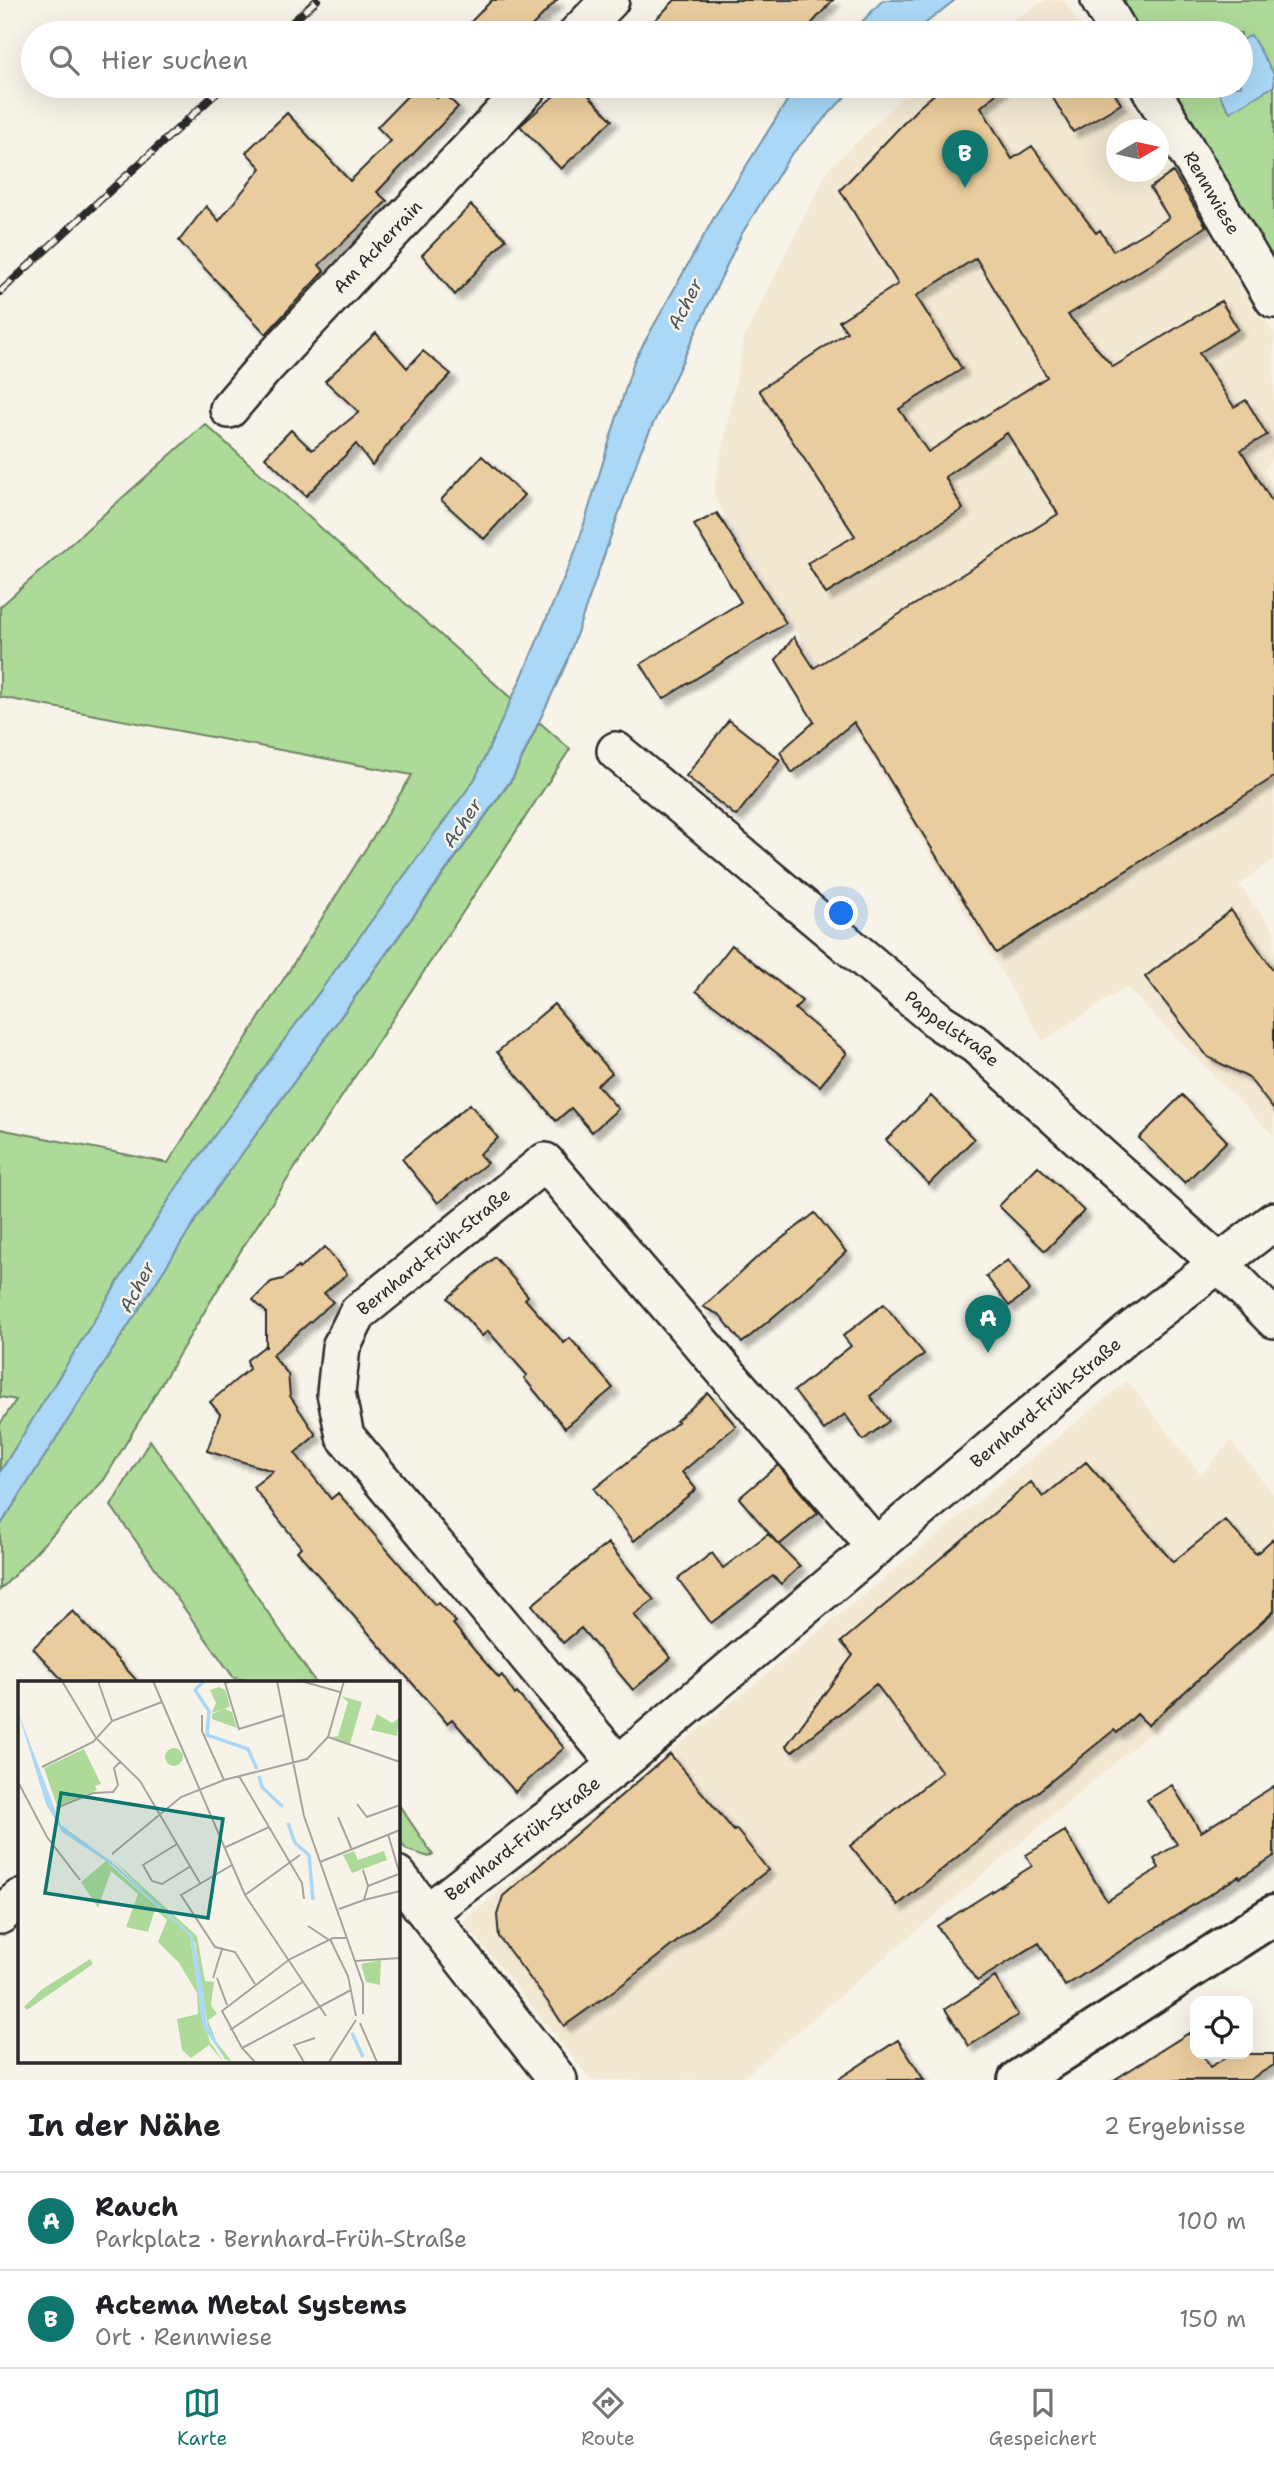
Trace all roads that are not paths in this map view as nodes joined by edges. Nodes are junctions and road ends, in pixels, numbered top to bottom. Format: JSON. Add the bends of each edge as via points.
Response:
{"nodes":[{"id":1,"x":610,"y":0,"type":"edge"},
{"id":2,"x":1100,"y":0,"type":"edge"},
{"id":3,"x":590,"y":21,"type":"edge"},
{"id":4,"x":1112,"y":21,"type":"edge"},
{"id":5,"x":518,"y":98,"type":"edge"},
{"id":6,"x":1156,"y":98,"type":"edge"},
{"id":7,"x":1274,"y":299,"type":"edge"},
{"id":8,"x":229,"y":409,"type":"dead end"},
{"id":9,"x":616,"y":751,"type":"dead end"},
{"id":10,"x":1274,"y":1221,"type":"edge"},
{"id":11,"x":1220,"y":1264,"type":"junction"},
{"id":12,"x":1274,"y":1319,"type":"edge"},
{"id":13,"x":876,"y":1547,"type":"junction"},
{"id":14,"x":618,"y":1765,"type":"junction"},
{"id":15,"x":399,"y":1878,"type":"edge"},
{"id":16,"x":18,"y":1900,"type":"edge"},
{"id":17,"x":427,"y":1913,"type":"junction"},
{"id":18,"x":1274,"y":1915,"type":"edge"},
{"id":19,"x":0,"y":1916,"type":"edge"},
{"id":20,"x":558,"y":2080,"type":"edge"},
{"id":21,"x":1018,"y":2080,"type":"edge"}],
"edges":[{"from":1,"to":3,"type":"street"},
{"from":2,"to":4,"type":"street"},
{"from":5,"to":8,"type":"street","name":"Am Acherrain"},
{"from":6,"to":7,"type":"street","name":"Rennwiese"},
{"from":9,"to":11,"type":"street","name":"Pappelstraße","via":[[940,1022],[976,1045]]},
{"from":10,"to":11,"type":"street"},
{"from":11,"to":12,"type":"street","name":"Pappelstraße"},
{"from":11,"to":13,"type":"street","name":"Bernhard-Früh-Straße","via":[[1127,1334]]},
{"from":13,"to":14,"type":"street","name":"Bernhard-Früh-Straße"},
{"from":13,"to":14,"type":"street","name":"Bernhard-Früh-Straße","via":[[545,1162],[358,1313],[341,1348],[336,1393],[345,1436]]},
{"from":14,"to":17,"type":"street","name":"Bernhard-Früh-Straße"},
{"from":15,"to":17,"type":"street"},
{"from":16,"to":19,"type":"street"},
{"from":17,"to":20,"type":"street"},
{"from":18,"to":21,"type":"street"}]}
